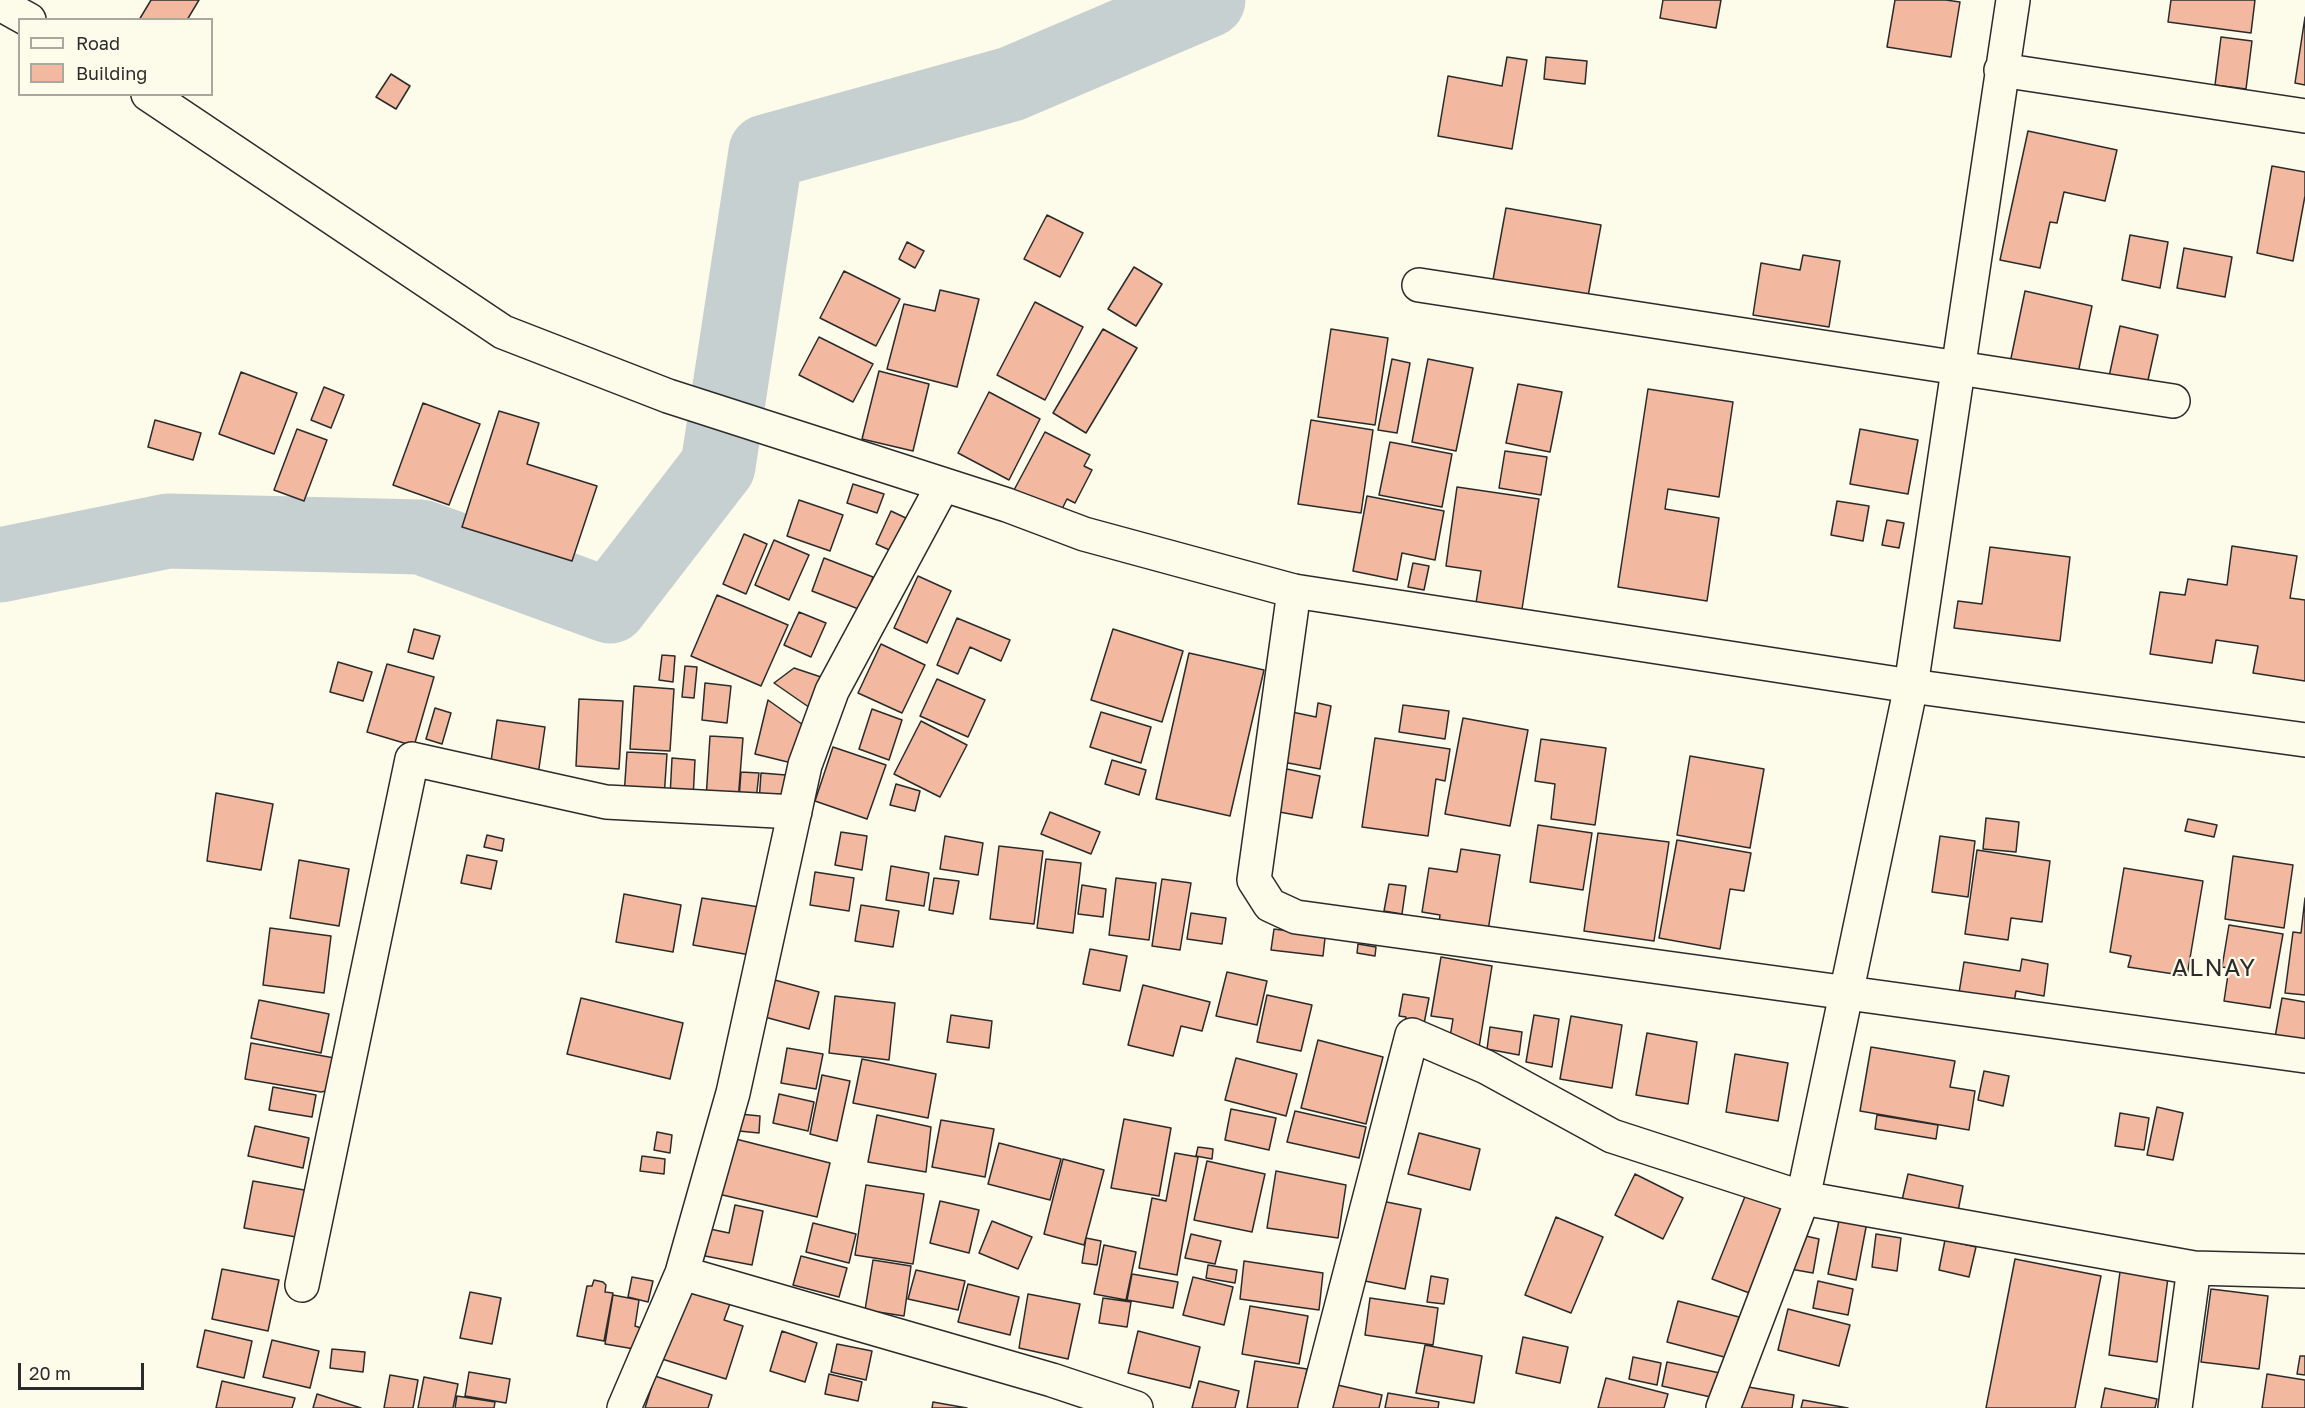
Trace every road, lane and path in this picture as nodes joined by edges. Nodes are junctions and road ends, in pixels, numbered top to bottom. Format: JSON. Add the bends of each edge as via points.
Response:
{"nodes":[{"id":1,"x":2013,"y":0,"type":"edge"},
{"id":2,"x":0,"y":4,"type":"edge"},
{"id":3,"x":25,"y":18,"type":"edge"},
{"id":4,"x":2001,"y":70,"type":"junction"},
{"id":5,"x":151,"y":96,"type":"edge"},
{"id":6,"x":2305,"y":116,"type":"edge"},
{"id":7,"x":1419,"y":285,"type":"dead end"},
{"id":8,"x":1958,"y":367,"type":"junction"},
{"id":9,"x":2174,"y":401,"type":"dead end"},
{"id":10,"x":943,"y":485,"type":"junction"},
{"id":11,"x":1294,"y":591,"type":"junction"},
{"id":12,"x":1911,"y":686,"type":"junction"},
{"id":13,"x":2305,"y":740,"type":"edge"},
{"id":14,"x":795,"y":812,"type":"junction"},
{"id":15,"x":1846,"y":994,"type":"junction"},
{"id":16,"x":2305,"y":1056,"type":"edge"},
{"id":17,"x":1803,"y":1198,"type":"junction"},
{"id":18,"x":2194,"y":1268,"type":"junction"},
{"id":19,"x":2305,"y":1271,"type":"edge"},
{"id":20,"x":682,"y":1273,"type":"junction"},
{"id":21,"x":302,"y":1285,"type":"dead end"},
{"id":22,"x":624,"y":1408,"type":"edge"},
{"id":23,"x":1136,"y":1408,"type":"edge"},
{"id":24,"x":1315,"y":1408,"type":"edge"},
{"id":25,"x":1723,"y":1408,"type":"edge"},
{"id":26,"x":2175,"y":1408,"type":"edge"}],
"edges":[{"from":1,"to":4,"type":"street"},
{"from":2,"to":3,"type":"street"},
{"from":4,"to":6,"type":"street"},
{"from":4,"to":8,"type":"street"},
{"from":5,"to":10,"type":"street","via":[[503,332],[669,396]]},
{"from":7,"to":8,"type":"street"},
{"from":8,"to":9,"type":"street"},
{"from":8,"to":12,"type":"street"},
{"from":10,"to":11,"type":"street","via":[[1084,534]]},
{"from":10,"to":14,"type":"street","via":[[832,691],[805,765]]},
{"from":11,"to":12,"type":"street"},
{"from":11,"to":15,"type":"street","via":[[1254,880],[1270,905],[1296,917]]},
{"from":12,"to":13,"type":"street"},
{"from":12,"to":15,"type":"street"},
{"from":14,"to":20,"type":"street","via":[[733,1093]]},
{"from":14,"to":21,"type":"street","via":[[606,802],[412,759]]},
{"from":15,"to":16,"type":"street"},
{"from":15,"to":17,"type":"street"},
{"from":17,"to":18,"type":"street"},
{"from":17,"to":24,"type":"street","via":[[1612,1137],[1486,1067],[1412,1035]]},
{"from":17,"to":25,"type":"street"},
{"from":18,"to":19,"type":"street"},
{"from":18,"to":26,"type":"street"},
{"from":20,"to":22,"type":"street"},
{"from":20,"to":23,"type":"street"}]}
